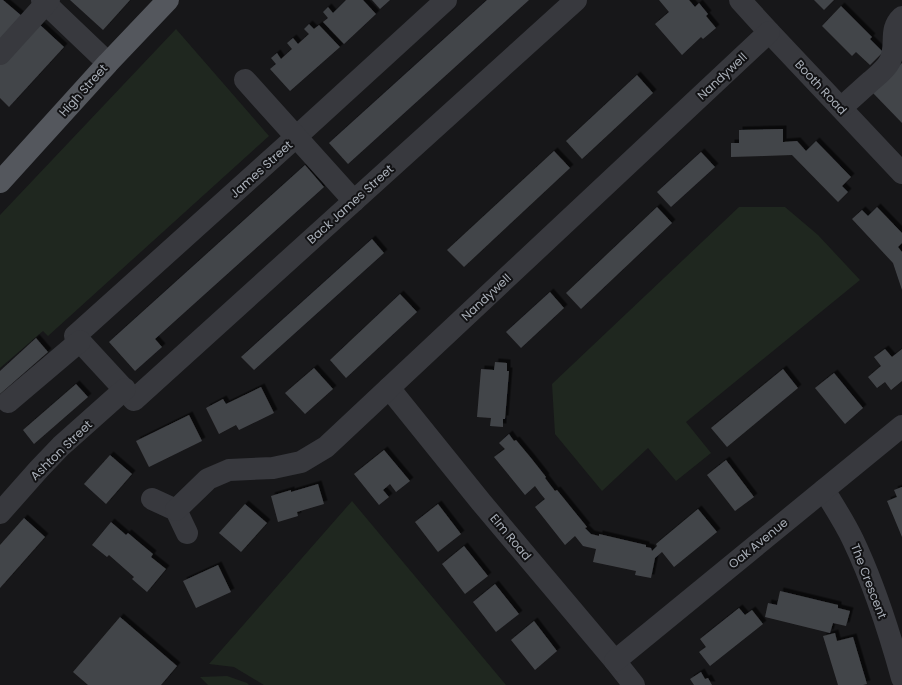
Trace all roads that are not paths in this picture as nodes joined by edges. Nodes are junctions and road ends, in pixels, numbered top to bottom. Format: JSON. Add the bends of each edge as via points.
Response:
{"nodes":[{"id":1,"x":168,"y":0,"type":"edge"},
{"id":2,"x":446,"y":0,"type":"edge"},
{"id":3,"x":576,"y":0,"type":"edge"},
{"id":4,"x":740,"y":0,"type":"edge"},
{"id":5,"x":45,"y":1,"type":"edge"},
{"id":6,"x":902,"y":17,"type":"edge"},
{"id":7,"x":769,"y":32,"type":"junction"},
{"id":8,"x":0,"y":54,"type":"edge"},
{"id":9,"x":108,"y":63,"type":"junction"},
{"id":10,"x":245,"y":80,"type":"dead end"},
{"id":11,"x":841,"y":108,"type":"junction"},
{"id":12,"x":296,"y":137,"type":"junction"},
{"id":13,"x":902,"y":173,"type":"edge"},
{"id":14,"x":0,"y":182,"type":"edge"},
{"id":15,"x":354,"y":201,"type":"junction"},
{"id":16,"x":78,"y":338,"type":"junction"},
{"id":17,"x":389,"y":388,"type":"junction"},
{"id":18,"x":125,"y":390,"type":"junction"},
{"id":19,"x":8,"y":402,"type":"dead end"},
{"id":20,"x":902,"y":426,"type":"edge"},
{"id":21,"x":824,"y":490,"type":"junction"},
{"id":22,"x":152,"y":499,"type":"dead end"},
{"id":23,"x":176,"y":510,"type":"junction"},
{"id":24,"x":0,"y":513,"type":"edge"},
{"id":25,"x":187,"y":533,"type":"dead end"},
{"id":26,"x":615,"y":661,"type":"junction"},
{"id":27,"x":902,"y":678,"type":"edge"},
{"id":28,"x":634,"y":685,"type":"edge"}],
"edges":[{"from":1,"to":9,"type":"main road","name":"High Street"},
{"from":2,"to":12,"type":"street","name":"James Street"},
{"from":3,"to":15,"type":"street","name":"Back James Street"},
{"from":4,"to":7,"type":"street","name":"Booth Road"},
{"from":5,"to":8,"type":"street"},
{"from":5,"to":9,"type":"street"},
{"from":6,"to":11,"type":"street","via":[[894,28],[894,51],[890,62]]},
{"from":7,"to":11,"type":"street","name":"Booth Road"},
{"from":7,"to":17,"type":"street","name":"Nandywell"},
{"from":9,"to":14,"type":"main road","name":"High Street"},
{"from":10,"to":12,"type":"street"},
{"from":11,"to":13,"type":"street","name":"Booth Road"},
{"from":12,"to":15,"type":"street"},
{"from":12,"to":16,"type":"street","name":"James Street"},
{"from":15,"to":18,"type":"street","name":"Back James Street","via":[[134,400]]},
{"from":16,"to":18,"type":"street"},
{"from":16,"to":19,"type":"street","name":"James Street"},
{"from":17,"to":23,"type":"street","name":"Nandywell","via":[[326,447],[301,462],[273,468],[229,470],[208,479]]},
{"from":17,"to":26,"type":"street","name":"Elm Road"},
{"from":18,"to":24,"type":"street","name":"Ashton Street","via":[[62,446]]},
{"from":20,"to":21,"type":"street","name":"Oak Avenue"},
{"from":21,"to":26,"type":"street","name":"Oak Avenue"},
{"from":21,"to":27,"type":"street","name":"The Crescent","via":[[853,540],[874,591]]},
{"from":22,"to":23,"type":"street"},
{"from":23,"to":25,"type":"street"},
{"from":26,"to":28,"type":"street","name":"Elm Road"}]}
